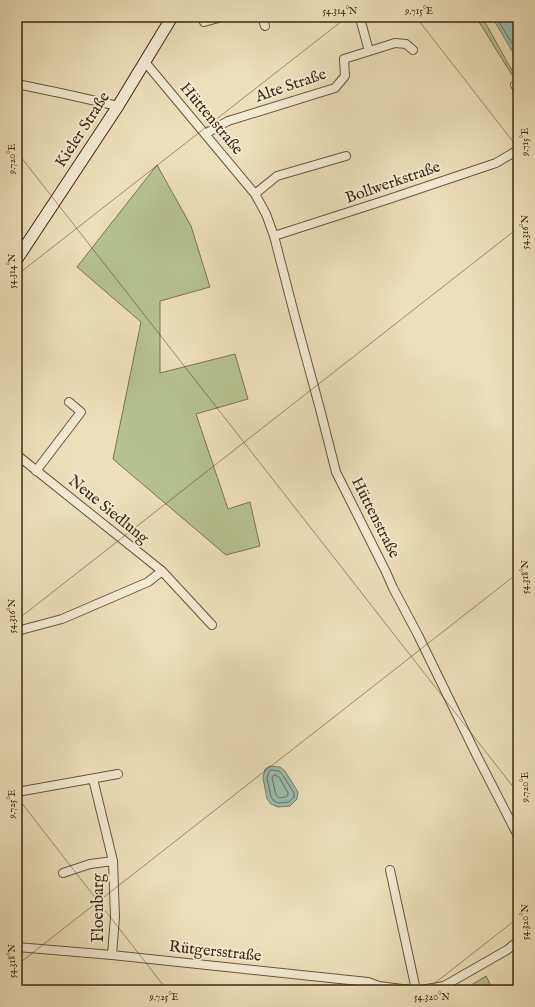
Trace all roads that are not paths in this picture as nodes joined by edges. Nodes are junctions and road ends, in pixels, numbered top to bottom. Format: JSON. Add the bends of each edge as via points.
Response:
{"nodes":[{"id":1,"x":172,"y":17,"type":"edge"},
{"id":2,"x":202,"y":17,"type":"edge"},
{"id":3,"x":222,"y":17,"type":"edge"},
{"id":4,"x":262,"y":17,"type":"edge"},
{"id":5,"x":361,"y":22,"type":"dead end"},
{"id":6,"x":265,"y":26,"type":"dead end"},
{"id":7,"x":413,"y":50,"type":"dead end"},
{"id":8,"x":369,"y":51,"type":"junction"},
{"id":9,"x":145,"y":62,"type":"junction"},
{"id":10,"x":17,"y":84,"type":"edge"},
{"id":11,"x":118,"y":106,"type":"junction"},
{"id":12,"x":205,"y":134,"type":"junction"},
{"id":13,"x":518,"y":150,"type":"edge"},
{"id":14,"x":346,"y":156,"type":"dead end"},
{"id":15,"x":255,"y":194,"type":"junction"},
{"id":16,"x":274,"y":236,"type":"junction"},
{"id":17,"x":17,"y":259,"type":"edge"},
{"id":18,"x":69,"y":402,"type":"dead end"},
{"id":19,"x":17,"y":455,"type":"edge"},
{"id":20,"x":36,"y":471,"type":"junction"},
{"id":21,"x":162,"y":571,"type":"junction"},
{"id":22,"x":212,"y":625,"type":"dead end"},
{"id":23,"x":17,"y":631,"type":"edge"},
{"id":24,"x":118,"y":774,"type":"dead end"},
{"id":25,"x":93,"y":779,"type":"junction"},
{"id":26,"x":17,"y":792,"type":"edge"},
{"id":27,"x":518,"y":836,"type":"edge"},
{"id":28,"x":113,"y":861,"type":"junction"},
{"id":29,"x":390,"y":870,"type":"dead end"},
{"id":30,"x":63,"y":872,"type":"dead end"},
{"id":31,"x":518,"y":941,"type":"edge"},
{"id":32,"x":17,"y":947,"type":"edge"},
{"id":33,"x":112,"y":955,"type":"junction"},
{"id":34,"x":410,"y":990,"type":"edge"},
{"id":35,"x":416,"y":990,"type":"edge"},
{"id":36,"x":421,"y":990,"type":"edge"}],
"edges":[{"from":1,"to":9,"type":"main road","name":"Kieler Straße"},
{"from":2,"to":3,"type":"street","via":[[204,22]]},
{"from":4,"to":6,"type":"street"},
{"from":5,"to":8,"type":"street"},
{"from":7,"to":8,"type":"street","name":"Alte Straße","via":[[406,44],[395,43]]},
{"from":8,"to":12,"type":"street","name":"Alte Straße","via":[[344,59],[344,76],[335,88],[228,121]]},
{"from":9,"to":11,"type":"main road","name":"Kieler Straße"},
{"from":9,"to":12,"type":"street","name":"Hüttenstraße"},
{"from":10,"to":11,"type":"street"},
{"from":11,"to":17,"type":"main road","name":"Kieler Straße"},
{"from":12,"to":15,"type":"street","name":"Hüttenstraße"},
{"from":13,"to":16,"type":"street","name":"Bollwerkstraße","via":[[496,163]]},
{"from":14,"to":15,"type":"street","via":[[277,176]]},
{"from":15,"to":16,"type":"street","name":"Hüttenstraße"},
{"from":16,"to":27,"type":"street","name":"Hüttenstraße","via":[[336,472]]},
{"from":18,"to":20,"type":"street","via":[[81,412]]},
{"from":19,"to":20,"type":"street","name":"Neue Siedlung"},
{"from":20,"to":21,"type":"street","name":"Neue Siedlung"},
{"from":21,"to":22,"type":"street","name":"Neue Siedlung"},
{"from":21,"to":23,"type":"street","via":[[148,582],[62,619]]},
{"from":24,"to":25,"type":"street"},
{"from":25,"to":26,"type":"street"},
{"from":25,"to":28,"type":"street","name":"Floenbarg"},
{"from":28,"to":30,"type":"street","name":"Floenbarg","via":[[90,864]]},
{"from":28,"to":33,"type":"street","name":"Floenbarg","via":[[115,918]]},
{"from":29,"to":35,"type":"street"},
{"from":31,"to":36,"type":"street","via":[[508,950],[444,986]]},
{"from":32,"to":33,"type":"street","name":"Rütgersstraße"},
{"from":33,"to":34,"type":"street","name":"Rütgersstraße","via":[[368,982]]}]}
